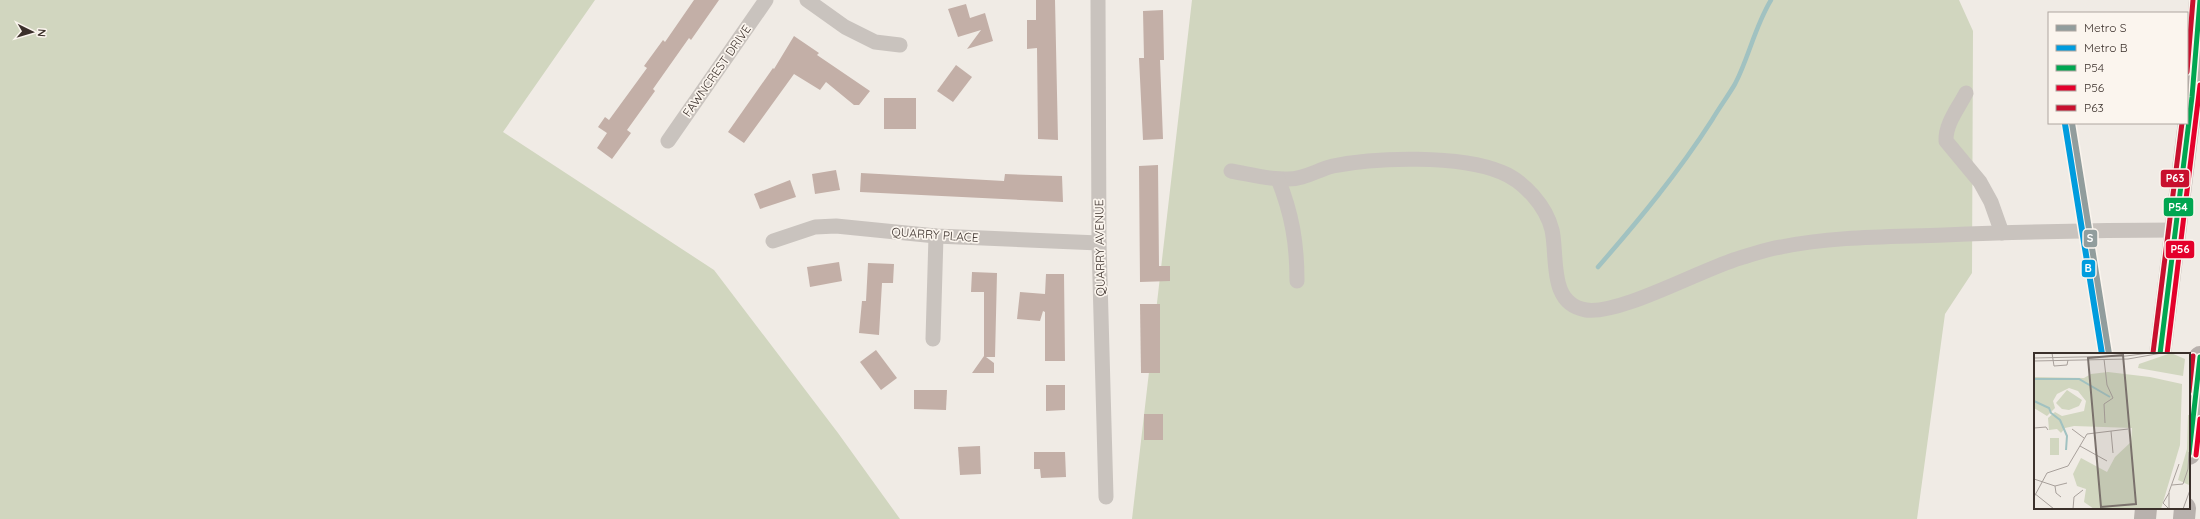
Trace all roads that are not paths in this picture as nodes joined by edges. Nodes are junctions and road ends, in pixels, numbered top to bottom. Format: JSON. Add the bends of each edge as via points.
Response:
{"nodes":[{"id":1,"x":766,"y":0,"type":"edge"},
{"id":2,"x":806,"y":0,"type":"edge"},
{"id":3,"x":1098,"y":0,"type":"edge"},
{"id":4,"x":2200,"y":0,"type":"edge"},
{"id":5,"x":900,"y":45,"type":"dead end"},
{"id":6,"x":1966,"y":93,"type":"dead end"},
{"id":7,"x":2188,"y":120,"type":"edge"},
{"id":8,"x":2188,"y":124,"type":"edge"},
{"id":9,"x":668,"y":141,"type":"dead end"},
{"id":10,"x":1230,"y":171,"type":"dead end"},
{"id":11,"x":1278,"y":179,"type":"junction"},
{"id":12,"x":2177,"y":230,"type":"junction"},
{"id":13,"x":2002,"y":233,"type":"junction"},
{"id":14,"x":936,"y":236,"type":"junction"},
{"id":15,"x":773,"y":241,"type":"dead end"},
{"id":16,"x":1099,"y":243,"type":"junction"},
{"id":17,"x":1297,"y":281,"type":"dead end"},
{"id":18,"x":933,"y":339,"type":"dead end"},
{"id":19,"x":2160,"y":353,"type":"edge"},
{"id":20,"x":2200,"y":357,"type":"edge"},
{"id":21,"x":2190,"y":445,"type":"edge"},
{"id":22,"x":1106,"y":497,"type":"dead end"},
{"id":23,"x":2146,"y":509,"type":"edge"},
{"id":24,"x":2185,"y":509,"type":"edge"},
{"id":25,"x":2145,"y":519,"type":"edge"},
{"id":26,"x":2184,"y":519,"type":"edge"}],
"edges":[{"from":1,"to":9,"type":"street","name":"FAWNCREST DRIVE"},
{"from":2,"to":5,"type":"street","via":[[844,27],[874,42]]},
{"from":3,"to":16,"type":"street","name":"QUARRY AVENUE"},
{"from":4,"to":7,"type":"main road"},
{"from":6,"to":13,"type":"street","via":[[1951,120],[1946,141],[1980,182],[1991,202]]},
{"from":8,"to":12,"type":"main road"},
{"from":10,"to":11,"type":"street"},
{"from":11,"to":13,"type":"street","via":[[1304,178],[1331,167],[1363,162],[1412,159],[1478,165],[1502,172],[1537,200],[1545,213],[1551,227],[1557,280],[1561,293],[1568,302],[1582,309],[1592,310],[1606,309],[1628,302],[1721,264],[1781,247],[1845,239]]},
{"from":11,"to":17,"type":"street","via":[[1293,220]]},
{"from":12,"to":13,"type":"street"},
{"from":12,"to":19,"type":"main road"},
{"from":14,"to":15,"type":"street","name":"QUARRY PLACE","via":[[823,226]]},
{"from":14,"to":16,"type":"street","name":"QUARRY PLACE"},
{"from":14,"to":18,"type":"street"},
{"from":16,"to":22,"type":"street","name":"QUARRY AVENUE"},
{"from":20,"to":21,"type":"main road"},
{"from":23,"to":25,"type":"main road"},
{"from":24,"to":26,"type":"main road"}]}
